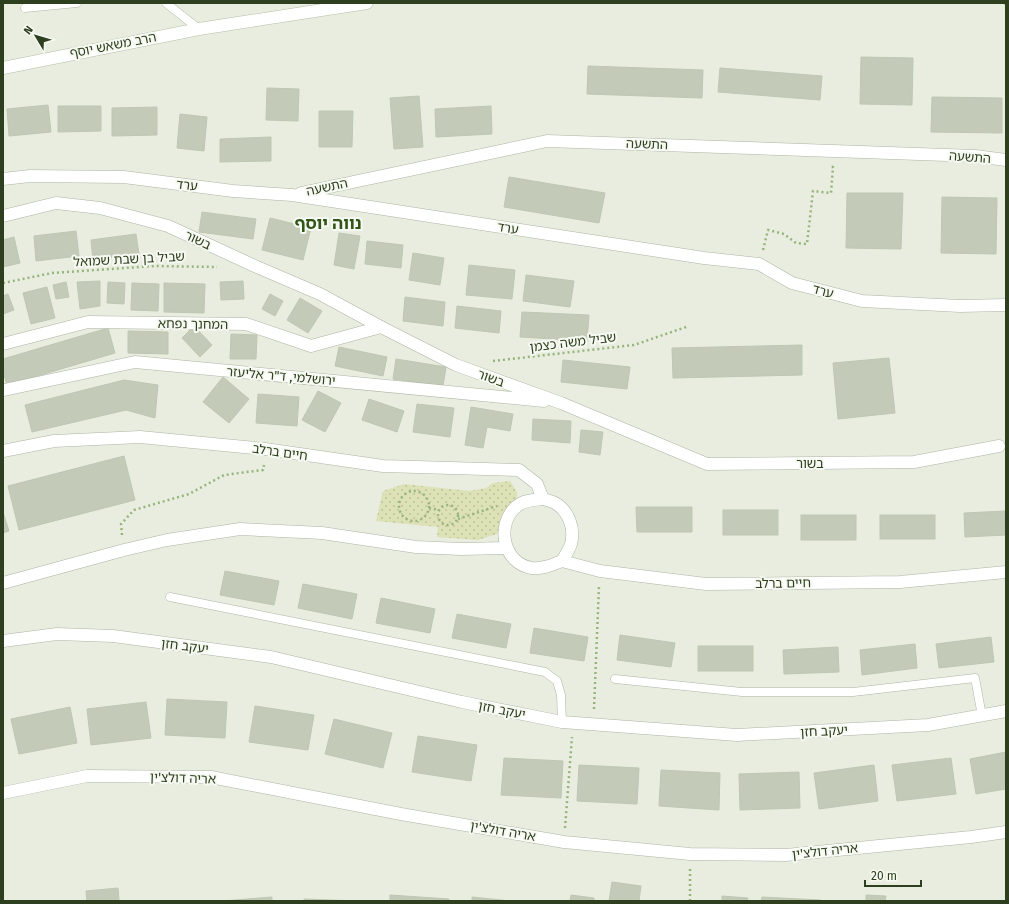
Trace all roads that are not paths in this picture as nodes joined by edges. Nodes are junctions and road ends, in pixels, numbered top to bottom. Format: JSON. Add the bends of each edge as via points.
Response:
{"nodes":[{"id":1,"x":77,"y":3,"type":"edge"},
{"id":2,"x":166,"y":3,"type":"edge"},
{"id":3,"x":367,"y":3,"type":"edge"},
{"id":4,"x":25,"y":8,"type":"dead end"},
{"id":5,"x":199,"y":29,"type":"junction"},
{"id":6,"x":3,"y":68,"type":"edge"},
{"id":7,"x":1006,"y":160,"type":"edge"},
{"id":8,"x":3,"y":179,"type":"edge"},
{"id":9,"x":292,"y":195,"type":"junction"},
{"id":10,"x":3,"y":216,"type":"edge"},
{"id":11,"x":1006,"y":305,"type":"edge"},
{"id":12,"x":381,"y":327,"type":"junction"},
{"id":13,"x":3,"y":344,"type":"edge"},
{"id":14,"x":4,"y":390,"type":"edge"},
{"id":15,"x":561,"y":402,"type":"junction"},
{"id":16,"x":999,"y":446,"type":"dead end"},
{"id":17,"x":3,"y":451,"type":"edge"},
{"id":18,"x":543,"y":499,"type":"junction"},
{"id":19,"x":506,"y":548,"type":"junction"},
{"id":20,"x":562,"y":561,"type":"junction"},
{"id":21,"x":1006,"y":572,"type":"edge"},
{"id":22,"x":3,"y":583,"type":"edge"},
{"id":23,"x":170,"y":597,"type":"dead end"},
{"id":24,"x":3,"y":641,"type":"edge"},
{"id":25,"x":615,"y":679,"type":"dead end"},
{"id":26,"x":1006,"y":711,"type":"edge"},
{"id":27,"x":982,"y":716,"type":"junction"},
{"id":28,"x":568,"y":722,"type":"junction"},
{"id":29,"x":3,"y":793,"type":"edge"},
{"id":30,"x":1006,"y":832,"type":"edge"}],
"edges":[{"from":1,"to":4,"type":"lane"},
{"from":2,"to":5,"type":"lane"},
{"from":3,"to":5,"type":"street","name":"הרב משאש יוסף"},
{"from":5,"to":6,"type":"street","name":"הרב משאש יוסף"},
{"from":7,"to":9,"type":"street","name":"התשעה","via":[[975,156],[547,141]]},
{"from":8,"to":9,"type":"street","name":"ערד","via":[[30,176],[124,177],[234,191]]},
{"from":9,"to":11,"type":"street","name":"ערד","via":[[704,258],[759,264],[792,283],[862,301],[960,306]]},
{"from":10,"to":12,"type":"street","name":"בשור","via":[[56,203],[100,208],[168,226],[320,294]]},
{"from":12,"to":13,"type":"street","name":"המחנך נפחא","via":[[311,346],[246,324],[88,322]]},
{"from":12,"to":15,"type":"street","name":"בשור","via":[[456,365]]},
{"from":14,"to":15,"type":"street","name":"ירושלמי, ד\"ר אליעזר","via":[[135,362]]},
{"from":15,"to":16,"type":"street","name":"בשור","via":[[707,464],[914,462]]},
{"from":17,"to":18,"type":"street","name":"חיים ברלב","via":[[54,441],[140,437],[265,449],[383,466],[519,470],[537,484]]},
{"from":18,"to":19,"type":"street","via":[[528,500],[517,505],[506,520],[503,532]]},
{"from":18,"to":20,"type":"street","via":[[554,502],[565,511],[571,522],[571,545]]},
{"from":19,"to":20,"type":"street","via":[[513,558],[532,568],[544,568]]},
{"from":19,"to":22,"type":"street","via":[[416,547],[322,533],[240,529],[131,548]]},
{"from":20,"to":21,"type":"street","name":"חיים ברלב","via":[[600,571],[706,584],[900,582]]},
{"from":23,"to":28,"type":"lane","via":[[545,672],[557,681]]},
{"from":24,"to":28,"type":"street","name":"יעקב חזן","via":[[57,634],[113,636],[264,656],[455,700]]},
{"from":25,"to":27,"type":"lane","via":[[742,692],[853,692],[975,678]]},
{"from":26,"to":27,"type":"street","name":"יעקב חזן"},
{"from":27,"to":28,"type":"street","name":"יעקב חזן","via":[[928,725],[737,735]]},
{"from":29,"to":30,"type":"street","name":"אריה דולצ'ין","via":[[87,776],[211,777],[564,842],[690,854],[786,855]]}]}
